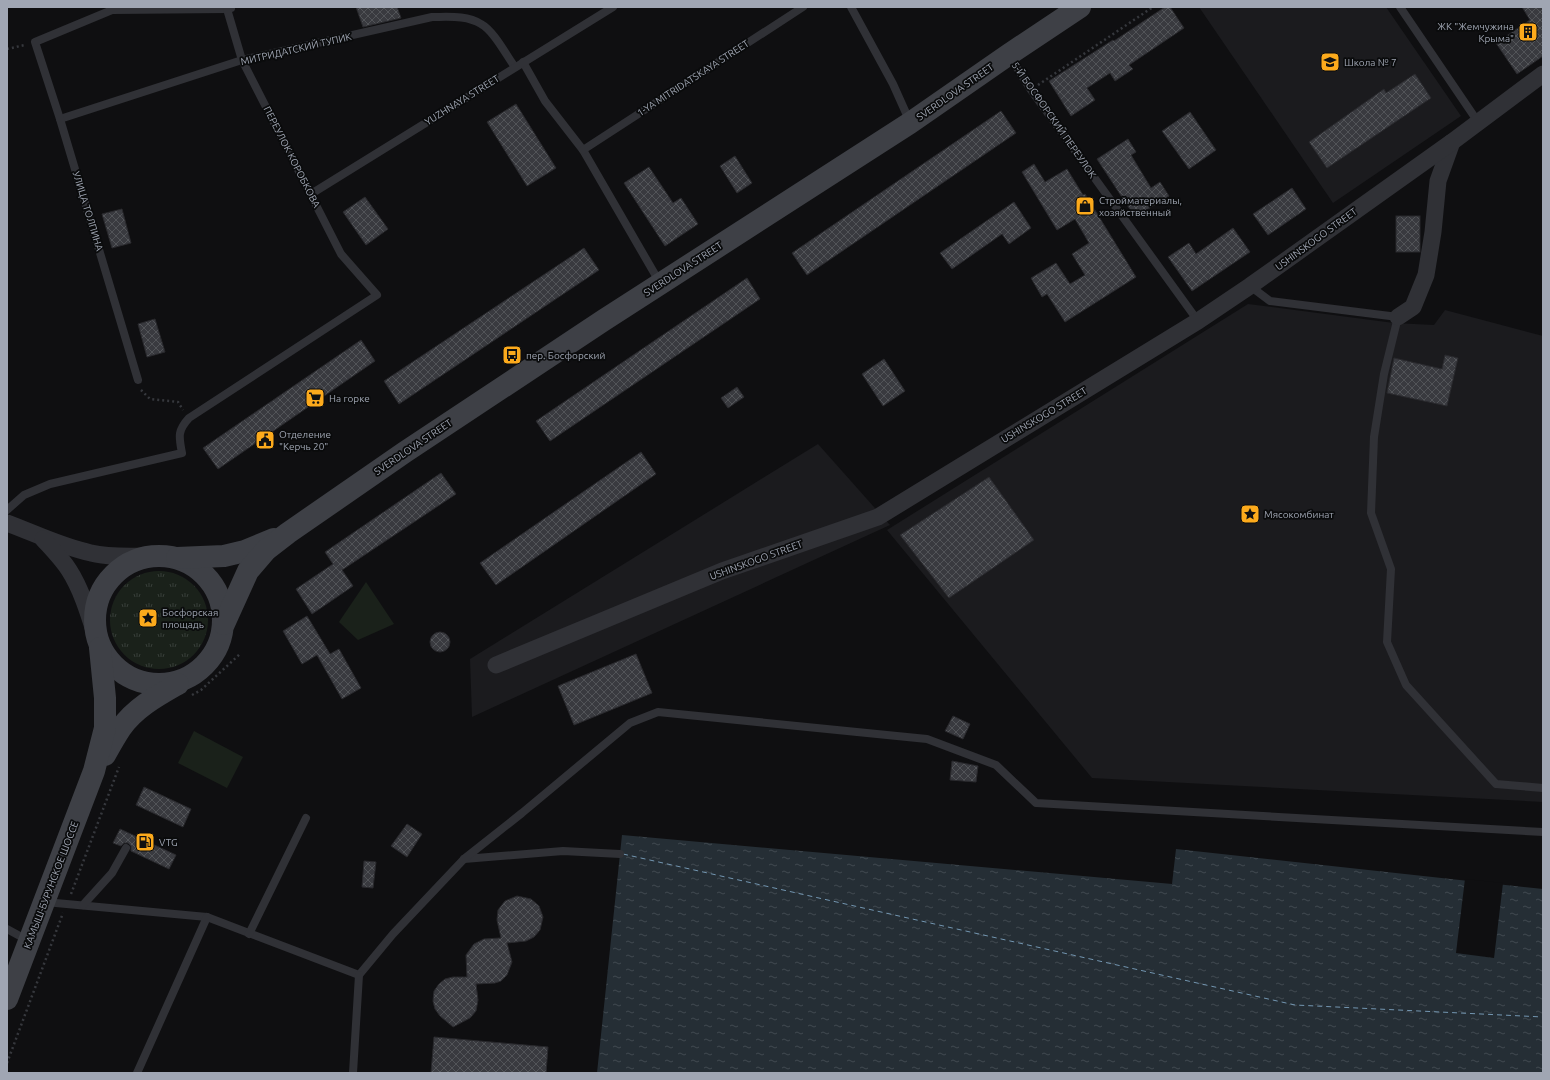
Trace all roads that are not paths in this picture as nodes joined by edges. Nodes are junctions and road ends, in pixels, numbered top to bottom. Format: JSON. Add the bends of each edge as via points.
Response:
{"nodes":[{"id":1,"x":613,"y":7,"type":"edge"},
{"id":2,"x":803,"y":7,"type":"edge"},
{"id":3,"x":851,"y":7,"type":"edge"},
{"id":4,"x":1080,"y":7,"type":"edge"},
{"id":5,"x":1400,"y":7,"type":"edge"},
{"id":6,"x":230,"y":8,"type":"edge"},
{"id":7,"x":1008,"y":55,"type":"junction"},
{"id":8,"x":242,"y":60,"type":"junction"},
{"id":9,"x":523,"y":62,"type":"junction"},
{"id":10,"x":515,"y":67,"type":"junction"},
{"id":11,"x":1543,"y":74,"type":"edge"},
{"id":12,"x":60,"y":119,"type":"junction"},
{"id":13,"x":1478,"y":122,"type":"junction"},
{"id":14,"x":910,"y":123,"type":"junction"},
{"id":15,"x":1452,"y":142,"type":"junction"},
{"id":16,"x":583,"y":150,"type":"junction"},
{"id":17,"x":311,"y":194,"type":"junction"},
{"id":18,"x":660,"y":283,"type":"junction"},
{"id":19,"x":1250,"y":286,"type":"junction"},
{"id":20,"x":1398,"y":317,"type":"junction"},
{"id":21,"x":1198,"y":321,"type":"junction"},
{"id":22,"x":138,"y":380,"type":"road end"},
{"id":23,"x":7,"y":510,"type":"edge"},
{"id":24,"x":7,"y":523,"type":"edge"},
{"id":25,"x":288,"y":533,"type":"junction"},
{"id":26,"x":38,"y":535,"type":"junction"},
{"id":27,"x":155,"y":556,"type":"junction"},
{"id":28,"x":177,"y":558,"type":"junction"},
{"id":29,"x":224,"y":624,"type":"junction"},
{"id":30,"x":99,"y":644,"type":"junction"},
{"id":31,"x":496,"y":666,"type":"dead end"},
{"id":32,"x":187,"y":678,"type":"junction"},
{"id":33,"x":94,"y":771,"type":"junction"},
{"id":34,"x":1543,"y":788,"type":"edge"},
{"id":35,"x":306,"y":818,"type":"dead end"},
{"id":36,"x":1543,"y":832,"type":"edge"},
{"id":37,"x":126,"y":848,"type":"dead end"},
{"id":38,"x":620,"y":854,"type":"dead end"},
{"id":39,"x":464,"y":858,"type":"junction"},
{"id":40,"x":44,"y":902,"type":"junction"},
{"id":41,"x":83,"y":905,"type":"junction"},
{"id":42,"x":207,"y":917,"type":"junction"},
{"id":43,"x":7,"y":929,"type":"edge"},
{"id":44,"x":250,"y":934,"type":"junction"},
{"id":45,"x":29,"y":941,"type":"junction"},
{"id":46,"x":359,"y":976,"type":"junction"},
{"id":47,"x":7,"y":999,"type":"edge"},
{"id":48,"x":137,"y":1073,"type":"edge"},
{"id":49,"x":353,"y":1073,"type":"edge"}],
"edges":[{"from":1,"to":9,"type":"lane","name":"YUZHNAYA STREET"},
{"from":2,"to":16,"type":"lane","name":"1-YA MITRIDATSKAYA STREET"},
{"from":3,"to":14,"type":"lane","via":[[893,84]]},
{"from":4,"to":7,"type":"main road","name":"SVERDLOVA STREET"},
{"from":5,"to":13,"type":"lane"},
{"from":6,"to":8,"type":"lane","name":"ПЕРЕУЛОК КОРОБКОВА"},
{"from":6,"to":12,"type":"lane","name":"УЛИЦА ТОЛПИНА","via":[[112,10],[36,42]]},
{"from":7,"to":14,"type":"main road","name":"SVERDLOVA STREET"},
{"from":7,"to":21,"type":"lane","name":"5-Й БОСФОРСКИЙ ПЕРЕУЛОК"},
{"from":8,"to":10,"type":"lane","name":"МИТРИДАТСКИЙ ТУПИК","via":[[432,17],[457,17],[480,23]]},
{"from":8,"to":12,"type":"lane","name":"МИТРИДАТСКИЙ ТУПИК"},
{"from":8,"to":17,"type":"lane","name":"ПЕРЕУЛОК КОРОБКОВА"},
{"from":9,"to":10,"type":"lane","name":"YUZHNAYA STREET"},
{"from":9,"to":16,"type":"lane","via":[[545,101]]},
{"from":10,"to":17,"type":"lane","name":"YUZHNAYA STREET"},
{"from":11,"to":13,"type":"street","name":"USHINSKOGO STREET"},
{"from":12,"to":22,"type":"lane","name":"УЛИЦА ТОЛПИНА"},
{"from":13,"to":15,"type":"street","name":"USHINSKOGO STREET"},
{"from":14,"to":18,"type":"main road","name":"SVERDLOVA STREET"},
{"from":15,"to":19,"type":"street","name":"USHINSKOGO STREET"},
{"from":15,"to":20,"type":"street","via":[[1438,181],[1426,275],[1413,307]]},
{"from":16,"to":18,"type":"lane"},
{"from":17,"to":23,"type":"lane","name":"ПЕРЕУЛОК КОРОБКОВА","via":[[341,254],[377,296],[189,418],[180,427],[182,453],[50,484],[24,495]]},
{"from":18,"to":25,"type":"main road","name":"SVERDLOVA STREET"},
{"from":19,"to":20,"type":"lane","via":[[1270,301]]},
{"from":19,"to":21,"type":"street","name":"USHINSKOGO STREET"},
{"from":20,"to":34,"type":"lane","via":[[1384,374],[1374,445],[1371,513],[1391,569],[1387,642],[1406,685],[1496,784]]},
{"from":21,"to":31,"type":"street","name":"USHINSKOGO STREET","via":[[878,517],[722,571]]},
{"from":24,"to":26,"type":"street"},
{"from":25,"to":28,"type":"main road","via":[[245,551],[224,556]]},
{"from":25,"to":29,"type":"main road","via":[[266,550],[248,571]]},
{"from":26,"to":27,"type":"street","via":[[92,554]]},
{"from":26,"to":30,"type":"street","via":[[55,551],[70,571]]},
{"from":27,"to":28,"type":"main road"},
{"from":27,"to":30,"type":"main road","via":[[135,560],[117,571],[104,587],[96,606],[95,622]]},
{"from":28,"to":29,"type":"main road","via":[[196,567],[212,583],[221,602]]},
{"from":29,"to":32,"type":"main road","via":[[219,645],[207,663]]},
{"from":30,"to":32,"type":"main road","via":[[112,664],[128,677],[148,684],[165,684]]},
{"from":30,"to":33,"type":"main road","via":[[105,698],[105,728]]},
{"from":32,"to":33,"type":"main road","via":[[149,702],[130,718]]},
{"from":33,"to":40,"type":"main road","name":"КАМЫШ-БУРУНСКОЕ ШОССЕ"},
{"from":35,"to":44,"type":"lane"},
{"from":36,"to":39,"type":"lane","via":[[1036,804],[996,765],[927,739],[658,712],[630,723]]},
{"from":37,"to":41,"type":"lane","via":[[112,873]]},
{"from":38,"to":39,"type":"lane","via":[[563,851]]},
{"from":39,"to":46,"type":"lane","via":[[393,934]]},
{"from":40,"to":41,"type":"lane"},
{"from":40,"to":45,"type":"main road","name":"КАМЫШ-БУРУНСКОЕ ШОССЕ"},
{"from":41,"to":42,"type":"lane"},
{"from":42,"to":44,"type":"lane"},
{"from":42,"to":48,"type":"lane"},
{"from":43,"to":45,"type":"lane"},
{"from":44,"to":46,"type":"lane"},
{"from":45,"to":47,"type":"main road","name":"КАМЫШ-БУРУНСКОЕ ШОССЕ"},
{"from":46,"to":49,"type":"lane"}]}
